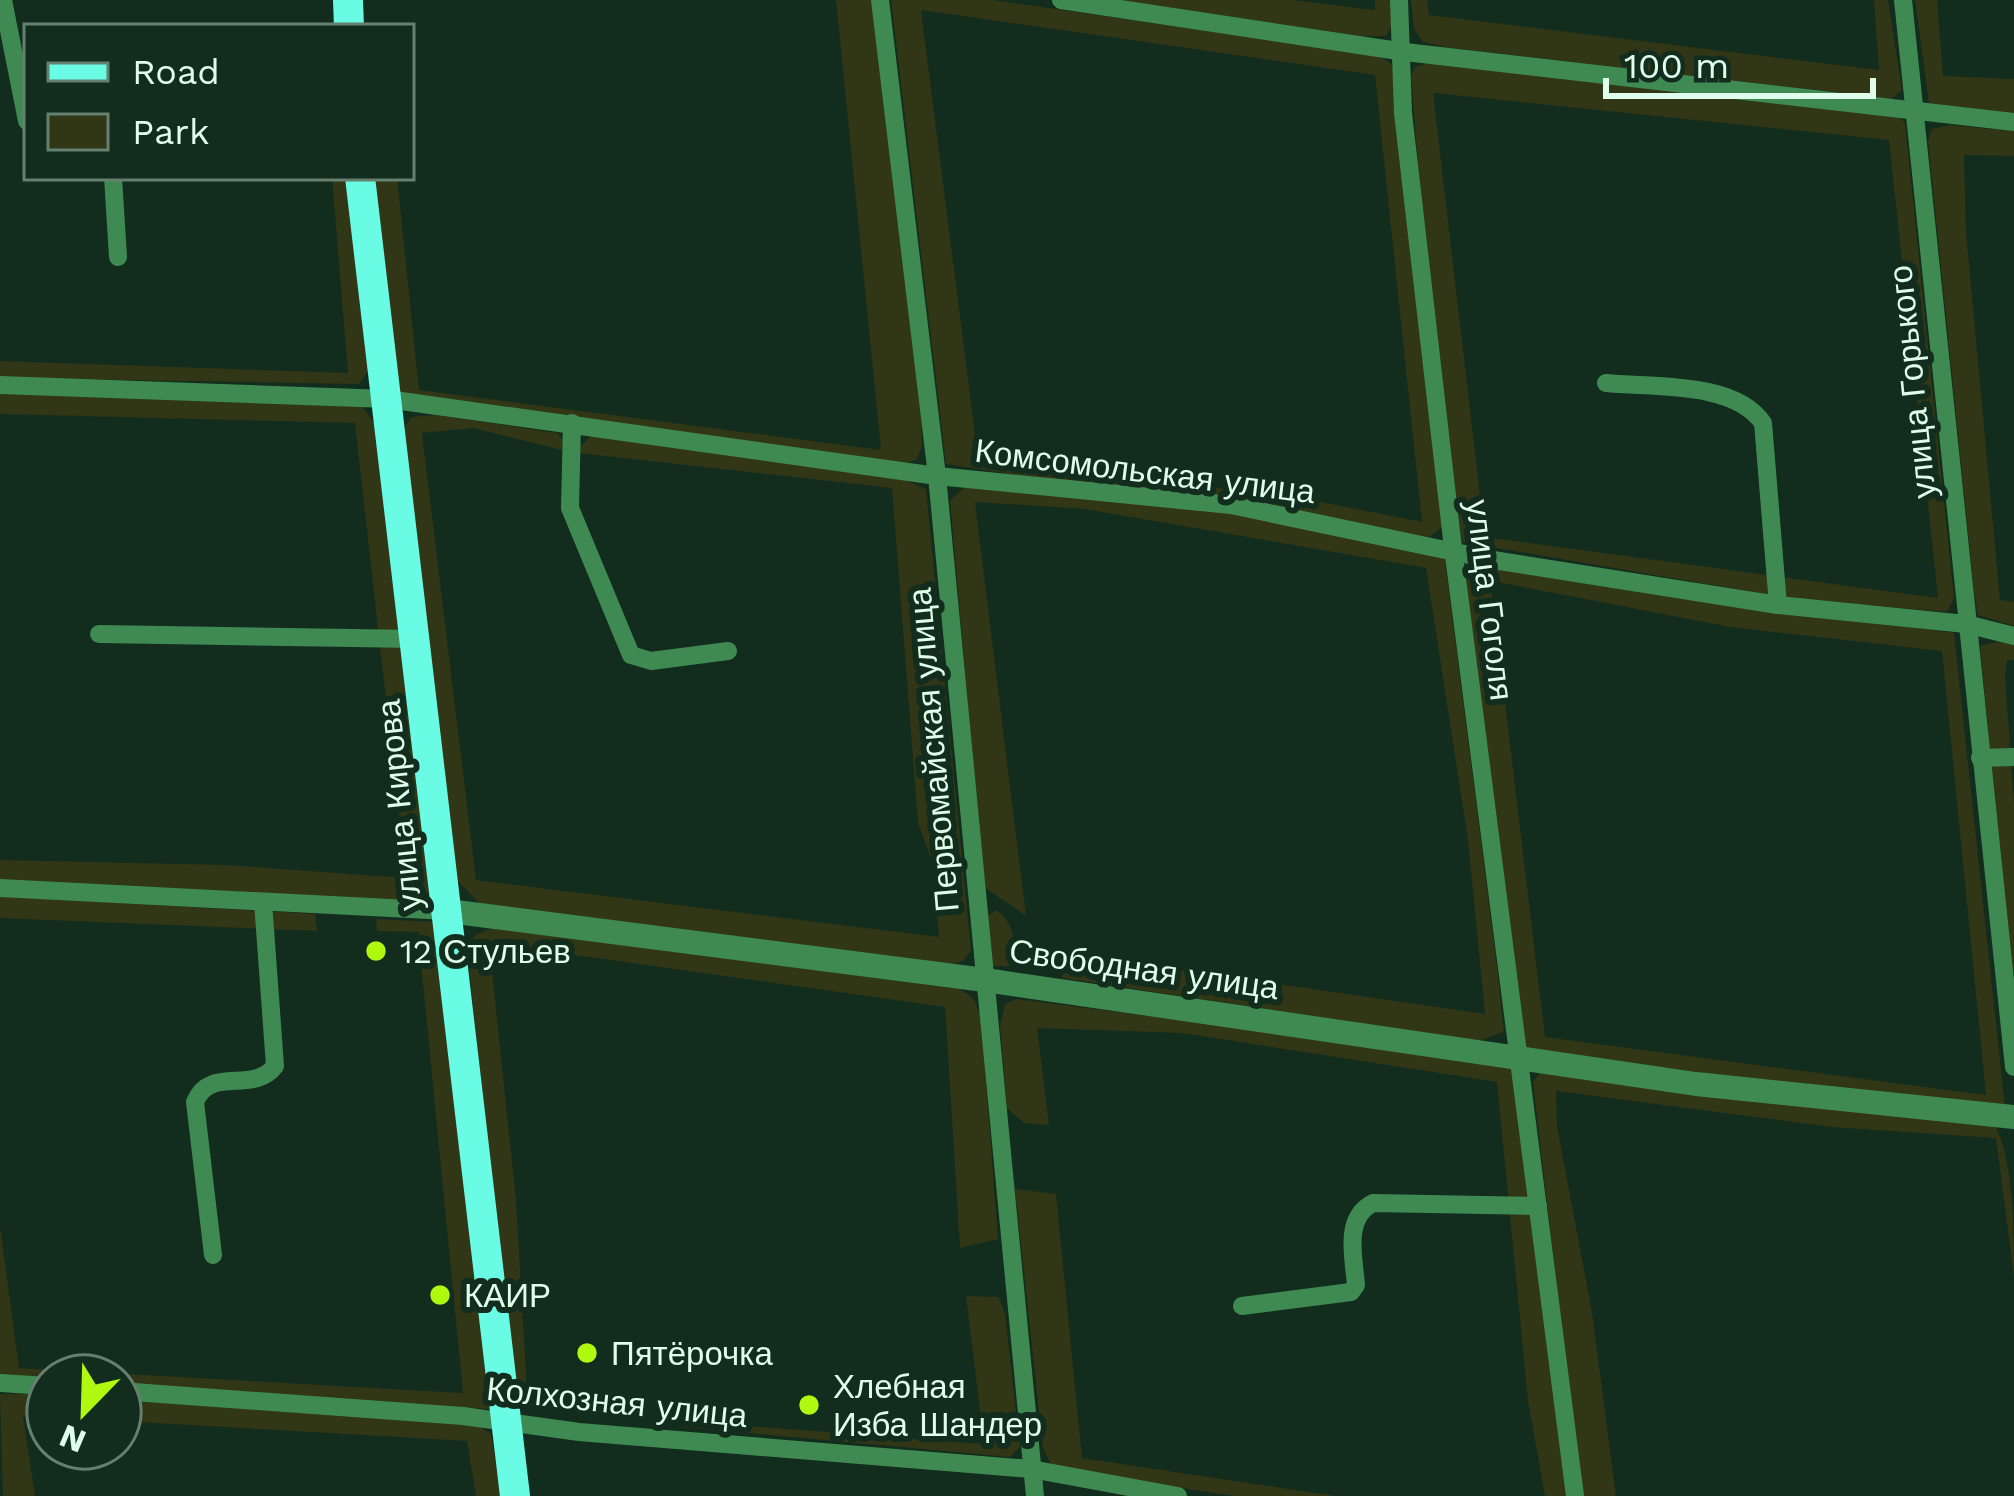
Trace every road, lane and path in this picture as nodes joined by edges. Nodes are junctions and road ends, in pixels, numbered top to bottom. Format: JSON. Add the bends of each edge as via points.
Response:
{"nodes":[{"id":1,"x":3,"y":0,"type":"edge"},
{"id":2,"x":880,"y":0,"type":"edge"},
{"id":3,"x":1061,"y":0,"type":"edge"},
{"id":4,"x":1399,"y":0,"type":"edge"},
{"id":5,"x":1903,"y":0,"type":"edge"},
{"id":6,"x":1405,"y":52,"type":"junction"},
{"id":7,"x":24,"y":106,"type":"edge"},
{"id":8,"x":1915,"y":111,"type":"junction"},
{"id":9,"x":2014,"y":122,"type":"edge"},
{"id":10,"x":113,"y":180,"type":"edge"},
{"id":11,"x":360,"y":180,"type":"edge"},
{"id":12,"x":118,"y":257,"type":"dead end"},
{"id":13,"x":1606,"y":383,"type":"dead end"},
{"id":14,"x":0,"y":385,"type":"edge"},
{"id":15,"x":387,"y":399,"type":"junction"},
{"id":16,"x":572,"y":423,"type":"junction"},
{"id":17,"x":937,"y":476,"type":"junction"},
{"id":18,"x":1453,"y":548,"type":"junction"},
{"id":19,"x":1778,"y":605,"type":"junction"},
{"id":20,"x":1966,"y":624,"type":"junction"},
{"id":21,"x":99,"y":634,"type":"dead end"},
{"id":22,"x":2014,"y":635,"type":"edge"},
{"id":23,"x":416,"y":638,"type":"junction"},
{"id":24,"x":728,"y":651,"type":"dead end"},
{"id":25,"x":2014,"y":757,"type":"edge"},
{"id":26,"x":1980,"y":758,"type":"junction"},
{"id":27,"x":0,"y":887,"type":"edge"},
{"id":28,"x":263,"y":902,"type":"junction"},
{"id":29,"x":448,"y":911,"type":"junction"},
{"id":30,"x":985,"y":980,"type":"junction"},
{"id":31,"x":1521,"y":1055,"type":"junction"},
{"id":32,"x":2014,"y":1067,"type":"edge"},
{"id":33,"x":2014,"y":1117,"type":"edge"},
{"id":34,"x":1538,"y":1206,"type":"junction"},
{"id":35,"x":213,"y":1255,"type":"dead end"},
{"id":36,"x":1242,"y":1306,"type":"dead end"},
{"id":37,"x":144,"y":1393,"type":"edge"},
{"id":38,"x":504,"y":1424,"type":"junction"},
{"id":39,"x":1031,"y":1469,"type":"junction"},
{"id":40,"x":515,"y":1496,"type":"edge"},
{"id":41,"x":1035,"y":1496,"type":"edge"},
{"id":42,"x":1178,"y":1496,"type":"edge"},
{"id":43,"x":1575,"y":1496,"type":"edge"}],
"edges":[{"from":1,"to":7,"type":"street"},
{"from":2,"to":17,"type":"street","name":"Первомайская улица"},
{"from":3,"to":6,"type":"street"},
{"from":4,"to":6,"type":"street","name":"улица Гоголя"},
{"from":5,"to":8,"type":"street","name":"улица Горького"},
{"from":6,"to":8,"type":"street"},
{"from":6,"to":18,"type":"street","name":"улица Гоголя","via":[[1403,113]]},
{"from":8,"to":9,"type":"street"},
{"from":8,"to":20,"type":"street","name":"улица Горького"},
{"from":10,"to":12,"type":"street"},
{"from":11,"to":15,"type":"main road","name":"улица Кирова"},
{"from":13,"to":19,"type":"street","via":[[1750,404],[1763,423]]},
{"from":14,"to":15,"type":"street","name":"Комсомольская улица"},
{"from":15,"to":16,"type":"street","name":"Комсомольская улица"},
{"from":15,"to":23,"type":"main road","name":"улица Кирова"},
{"from":16,"to":17,"type":"street","name":"Комсомольская улица"},
{"from":16,"to":24,"type":"street","via":[[570,508],[631,655],[651,661]]},
{"from":17,"to":18,"type":"street","name":"Комсомольская улица","via":[[1231,505]]},
{"from":17,"to":30,"type":"street","name":"Первомайская улица"},
{"from":18,"to":19,"type":"street","name":"Комсомольская улица"},
{"from":18,"to":31,"type":"street","name":"улица Гоголя"},
{"from":19,"to":20,"type":"street","name":"Комсомольская улица"},
{"from":20,"to":22,"type":"street","name":"Комсомольская улица"},
{"from":20,"to":26,"type":"street","name":"улица Горького"},
{"from":21,"to":23,"type":"street"},
{"from":23,"to":29,"type":"main road","name":"улица Кирова"},
{"from":25,"to":26,"type":"street"},
{"from":26,"to":32,"type":"street","name":"улица Горького"},
{"from":27,"to":28,"type":"street","name":"Свободная улица"},
{"from":28,"to":29,"type":"street","name":"Свободная улица"},
{"from":28,"to":35,"type":"street","via":[[275,1066],[256,1080],[214,1081],[194,1102]]},
{"from":29,"to":30,"type":"street","name":"Свободная улица"},
{"from":29,"to":38,"type":"main road","name":"улица Кирова"},
{"from":30,"to":31,"type":"street","name":"Свободная улица"},
{"from":30,"to":39,"type":"street","name":"Первомайская улица"},
{"from":31,"to":33,"type":"street","name":"Свободная улица","via":[[1696,1084]]},
{"from":31,"to":34,"type":"street","name":"улица Гоголя"},
{"from":34,"to":36,"type":"street","via":[[1373,1203],[1353,1232],[1352,1292]]},
{"from":34,"to":43,"type":"street","name":"улица Гоголя"},
{"from":37,"to":38,"type":"street","name":"Колхозная улица"},
{"from":38,"to":39,"type":"street","name":"Колхозная улица"},
{"from":38,"to":40,"type":"main road","name":"улица Кирова"},
{"from":39,"to":41,"type":"street","name":"Первомайская улица"},
{"from":39,"to":42,"type":"street","name":"Колхозная улица"}]}
